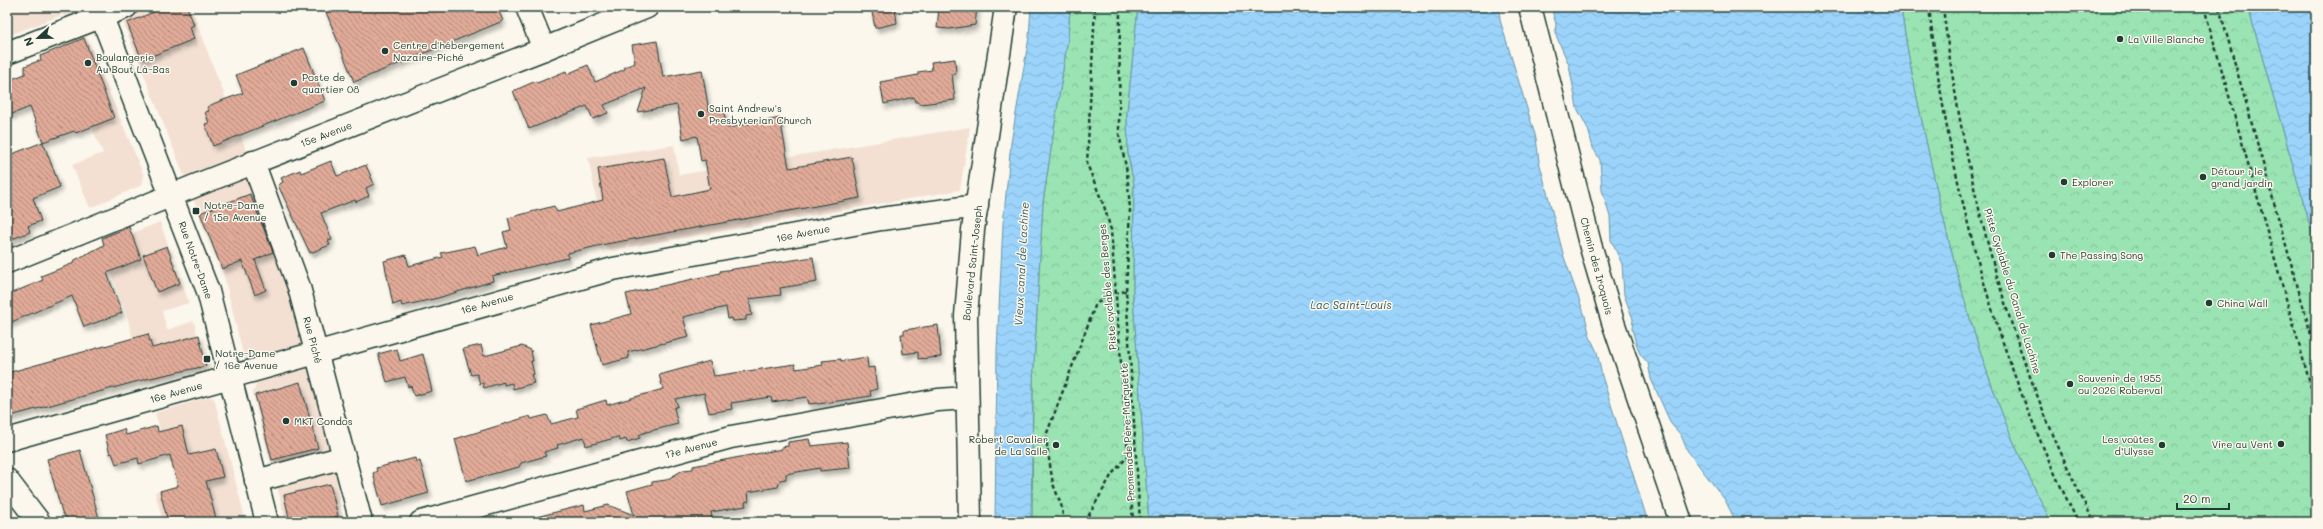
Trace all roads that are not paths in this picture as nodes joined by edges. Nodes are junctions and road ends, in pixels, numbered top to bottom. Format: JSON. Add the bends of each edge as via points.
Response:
{"nodes":[{"id":1,"x":126,"y":7,"type":"edge"},
{"id":2,"x":527,"y":7,"type":"edge"},
{"id":3,"x":647,"y":7,"type":"edge"},
{"id":4,"x":1006,"y":7,"type":"edge"},
{"id":5,"x":1530,"y":7,"type":"edge"},
{"id":6,"x":100,"y":12,"type":"edge"},
{"id":7,"x":544,"y":49,"type":"junction"},
{"id":8,"x":7,"y":53,"type":"edge"},
{"id":9,"x":253,"y":162,"type":"junction"},
{"id":10,"x":172,"y":196,"type":"junction"},
{"id":11,"x":977,"y":206,"type":"junction"},
{"id":12,"x":7,"y":262,"type":"edge"},
{"id":13,"x":317,"y":352,"type":"junction"},
{"id":14,"x":230,"y":377,"type":"junction"},
{"id":15,"x":966,"y":398,"type":"junction"},
{"id":16,"x":7,"y":440,"type":"edge"},
{"id":17,"x":344,"y":457,"type":"junction"},
{"id":18,"x":7,"y":480,"type":"edge"},
{"id":19,"x":256,"y":481,"type":"junction"},
{"id":20,"x":39,"y":522,"type":"edge"},
{"id":21,"x":267,"y":522,"type":"edge"},
{"id":22,"x":361,"y":522,"type":"edge"},
{"id":23,"x":421,"y":522,"type":"edge"},
{"id":24,"x":970,"y":522,"type":"edge"},
{"id":25,"x":1681,"y":522,"type":"edge"}],
"edges":[{"from":1,"to":6,"type":"street"},
{"from":2,"to":7,"type":"street"},
{"from":3,"to":7,"type":"street","name":"15e Avenue"},
{"from":4,"to":11,"type":"street","name":"Boulevard Saint-Joseph"},
{"from":5,"to":25,"type":"street","name":"Chemin des Iroquois","via":[[1612,322]]},
{"from":6,"to":8,"type":"street"},
{"from":6,"to":10,"type":"street","name":"Rue Notre-Dame"},
{"from":7,"to":9,"type":"street","name":"15e Avenue"},
{"from":9,"to":10,"type":"street","name":"15e Avenue"},
{"from":9,"to":13,"type":"street","name":"Rue Piché","via":[[299,287]]},
{"from":10,"to":12,"type":"street","name":"15e Avenue"},
{"from":10,"to":14,"type":"street","name":"Rue Notre-Dame","via":[[208,291]]},
{"from":11,"to":13,"type":"street","name":"16e Avenue","via":[[881,219],[613,269]]},
{"from":11,"to":15,"type":"street","name":"Boulevard Saint-Joseph","via":[[966,316]]},
{"from":13,"to":14,"type":"street","name":"16e Avenue"},
{"from":13,"to":17,"type":"street","name":"Rue Piché"},
{"from":14,"to":16,"type":"street","name":"16e Avenue"},
{"from":14,"to":19,"type":"street","name":"Rue Notre-Dame"},
{"from":15,"to":23,"type":"street","name":"17e Avenue","via":[[938,400],[731,437]]},
{"from":15,"to":24,"type":"street","name":"Boulevard Saint-Joseph"},
{"from":17,"to":19,"type":"street"},
{"from":17,"to":22,"type":"street","name":"Rue Piché"},
{"from":18,"to":20,"type":"street"},
{"from":19,"to":21,"type":"street","name":"Rue Notre-Dame"}]}
